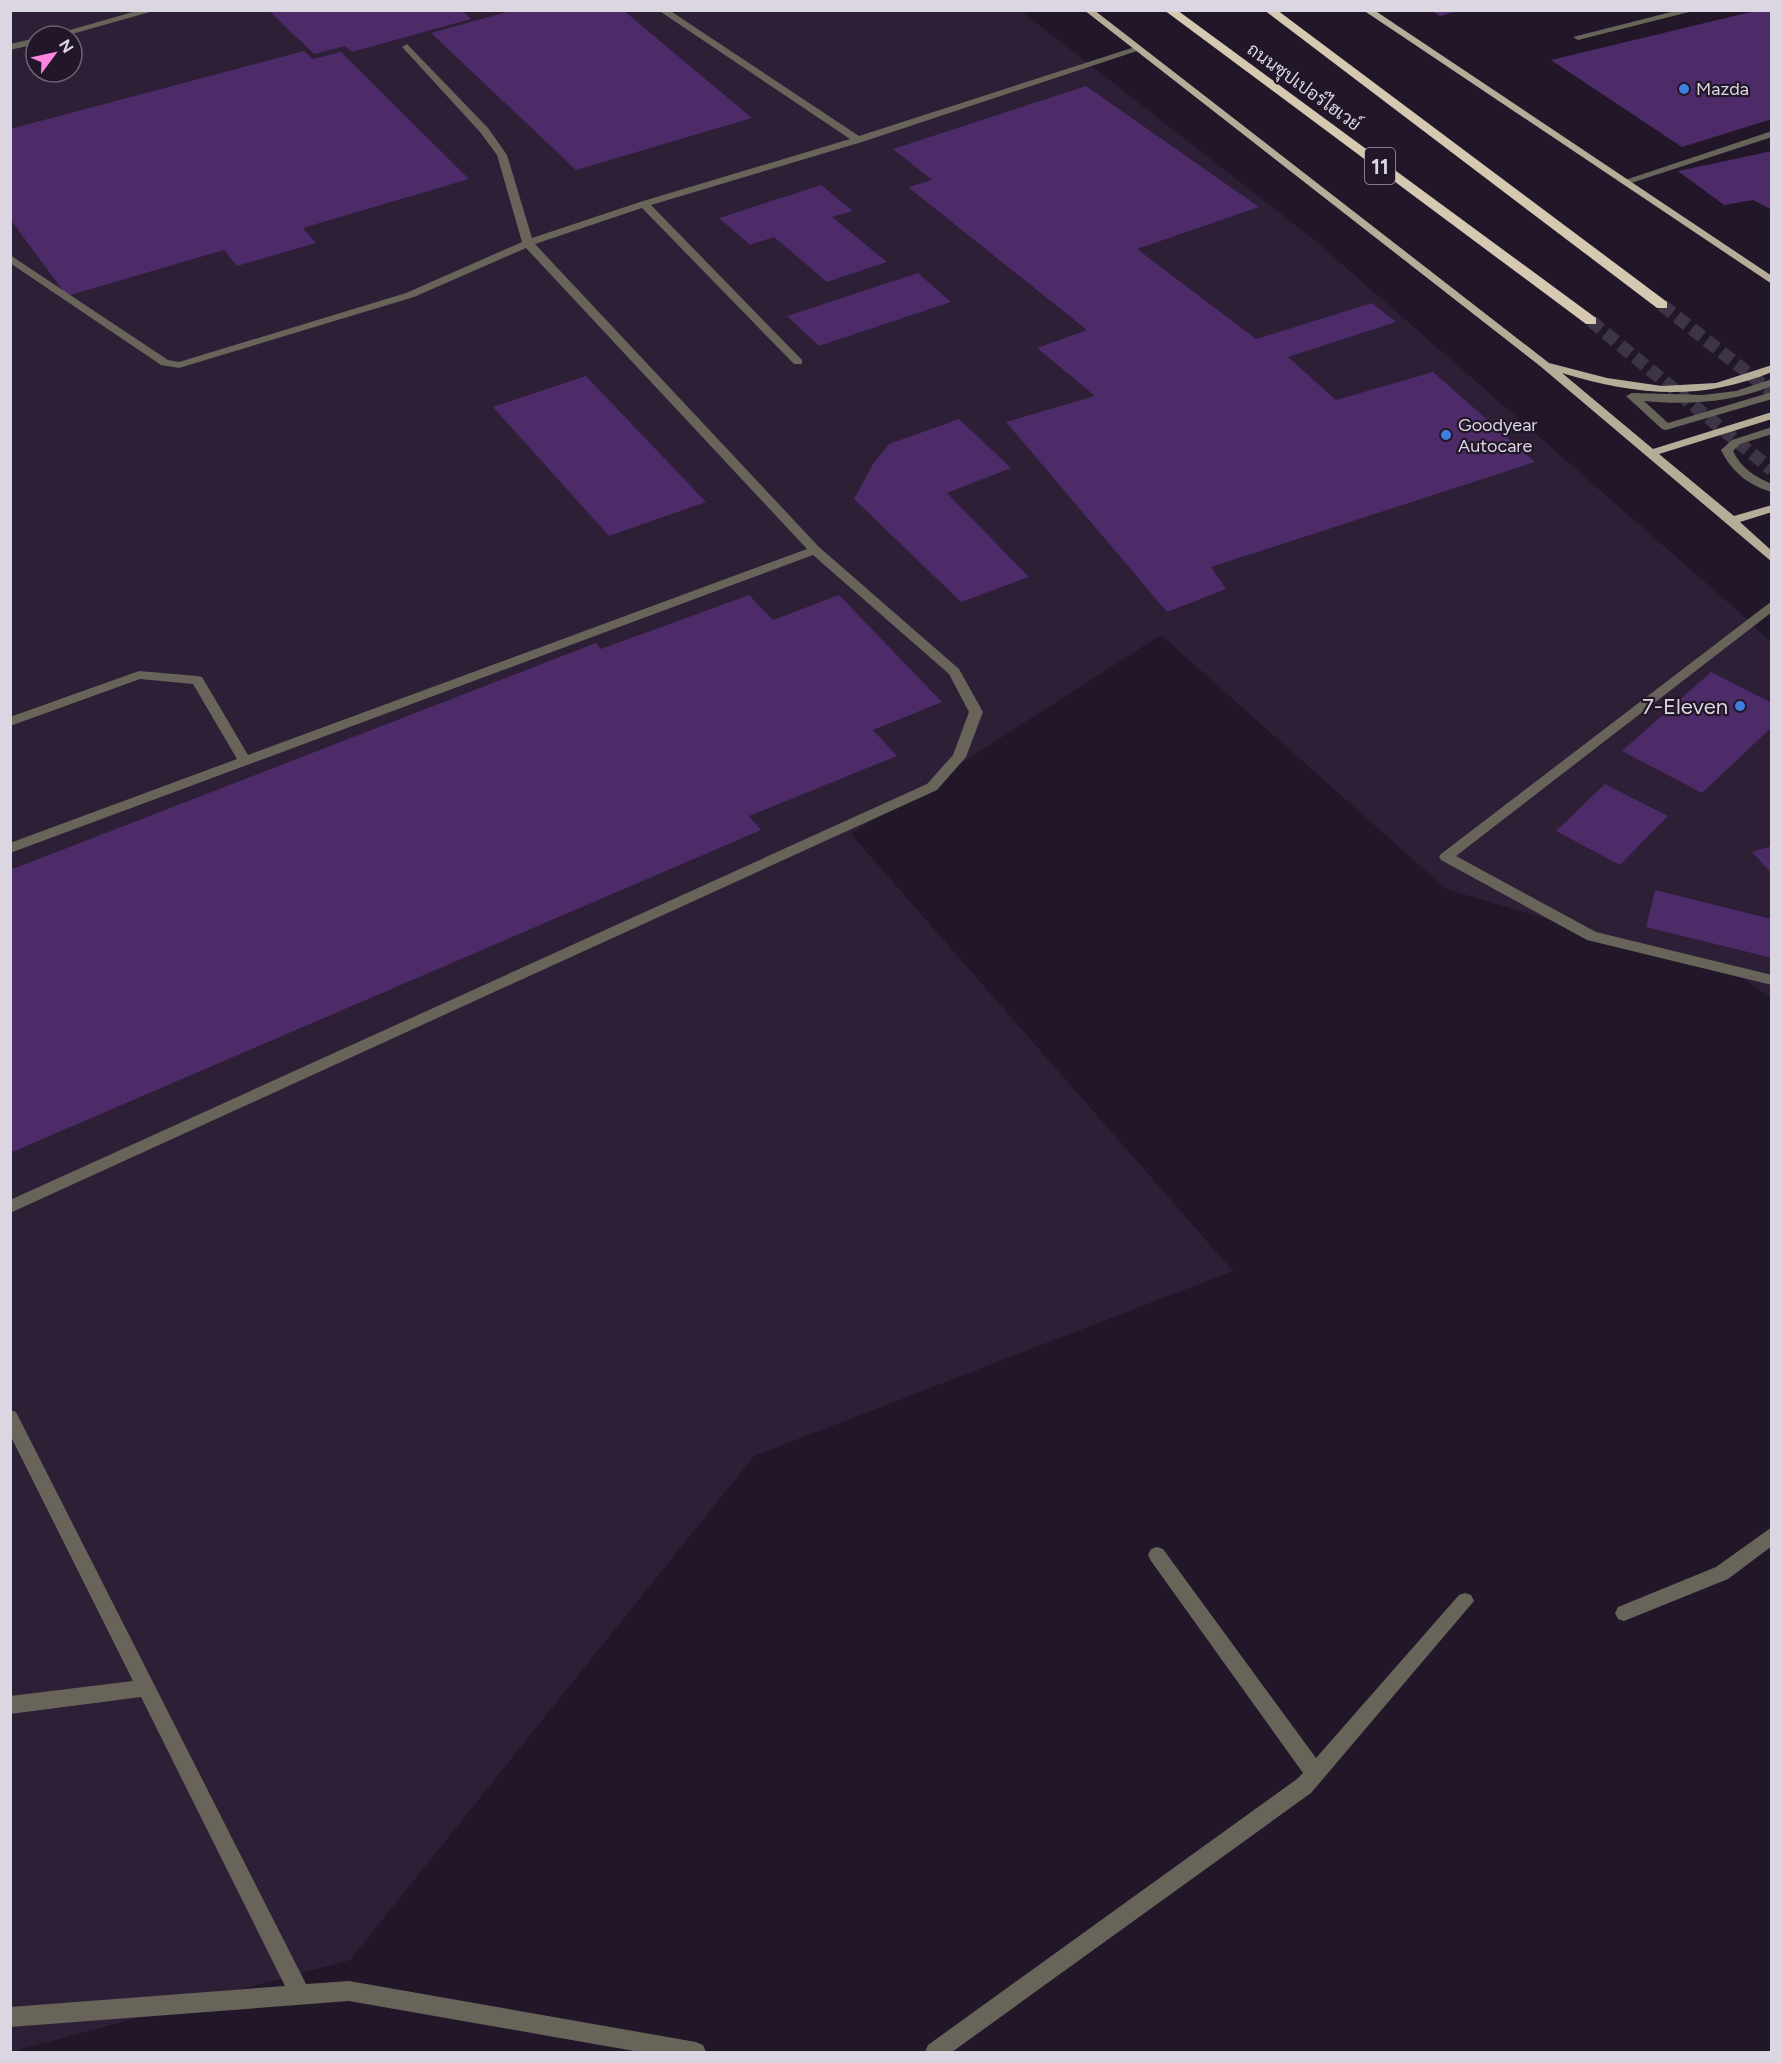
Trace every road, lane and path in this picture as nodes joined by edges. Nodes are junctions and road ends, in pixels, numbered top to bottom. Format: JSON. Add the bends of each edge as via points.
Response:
{"nodes":[{"id":1,"x":153,"y":10,"type":"edge"},
{"id":2,"x":662,"y":10,"type":"edge"},
{"id":3,"x":1088,"y":10,"type":"edge"},
{"id":4,"x":1169,"y":10,"type":"edge"},
{"id":5,"x":1269,"y":10,"type":"edge"},
{"id":6,"x":1367,"y":10,"type":"edge"},
{"id":7,"x":1693,"y":10,"type":"edge"},
{"id":8,"x":84,"y":28,"type":"edge"},
{"id":9,"x":1578,"y":37,"type":"dead end"},
{"id":10,"x":407,"y":47,"type":"dead end"},
{"id":11,"x":1137,"y":49,"type":"junction"},
{"id":12,"x":1772,"y":134,"type":"edge"},
{"id":13,"x":858,"y":141,"type":"junction"},
{"id":14,"x":1624,"y":182,"type":"junction"},
{"id":15,"x":644,"y":204,"type":"junction"},
{"id":16,"x":528,"y":243,"type":"junction"},
{"id":17,"x":1725,"y":248,"type":"junction"},
{"id":18,"x":10,"y":258,"type":"edge"},
{"id":19,"x":1772,"y":268,"type":"edge"},
{"id":20,"x":1772,"y":281,"type":"edge"},
{"id":21,"x":1662,"y":305,"type":"tunnel mouth"},
{"id":22,"x":1591,"y":321,"type":"tunnel mouth"},
{"id":23,"x":798,"y":362,"type":"dead end"},
{"id":24,"x":1544,"y":364,"type":"junction"},
{"id":25,"x":1772,"y":368,"type":"edge"},
{"id":26,"x":1772,"y":382,"type":"edge"},
{"id":27,"x":1772,"y":395,"type":"edge"},
{"id":28,"x":1772,"y":415,"type":"edge"},
{"id":29,"x":1772,"y":430,"type":"edge"},
{"id":30,"x":1651,"y":453,"type":"junction"},
{"id":31,"x":1772,"y":489,"type":"edge"},
{"id":32,"x":1772,"y":508,"type":"edge"},
{"id":33,"x":1732,"y":521,"type":"junction"},
{"id":34,"x":815,"y":550,"type":"junction"},
{"id":35,"x":1772,"y":558,"type":"edge"},
{"id":36,"x":1772,"y":605,"type":"edge"},
{"id":37,"x":10,"y":722,"type":"edge"},
{"id":38,"x":245,"y":761,"type":"junction"},
{"id":39,"x":10,"y":848,"type":"edge"},
{"id":40,"x":1772,"y":980,"type":"edge"},
{"id":41,"x":10,"y":1207,"type":"edge"},
{"id":42,"x":10,"y":1417,"type":"edge"},
{"id":43,"x":1772,"y":1535,"type":"edge"},
{"id":44,"x":1157,"y":1555,"type":"dead end"},
{"id":45,"x":1465,"y":1601,"type":"dead end"},
{"id":46,"x":1624,"y":1612,"type":"dead end"},
{"id":47,"x":147,"y":1688,"type":"junction"},
{"id":48,"x":10,"y":1705,"type":"edge"},
{"id":49,"x":1315,"y":1773,"type":"junction"},
{"id":50,"x":300,"y":1994,"type":"junction"},
{"id":51,"x":10,"y":2017,"type":"edge"},
{"id":52,"x":696,"y":2052,"type":"edge"},
{"id":53,"x":935,"y":2052,"type":"edge"}],
"edges":[{"from":1,"to":8,"type":"street"},
{"from":2,"to":13,"type":"street"},
{"from":3,"to":11,"type":"main road"},
{"from":4,"to":22,"type":"highway","name":"ถนนซุปเปอร์ไฮเวย์","number":"11"},
{"from":5,"to":21,"type":"highway","name":"ถนนซุปเปอร์ไฮเวย์"},
{"from":6,"to":14,"type":"main road"},
{"from":7,"to":9,"type":"street"},
{"from":10,"to":16,"type":"street","via":[[502,155]]},
{"from":11,"to":13,"type":"street"},
{"from":11,"to":24,"type":"main road"},
{"from":12,"to":14,"type":"street"},
{"from":13,"to":15,"type":"street"},
{"from":14,"to":17,"type":"main road"},
{"from":15,"to":16,"type":"street"},
{"from":15,"to":23,"type":"street"},
{"from":16,"to":18,"type":"street","via":[[410,295],[179,365],[165,363]]},
{"from":16,"to":34,"type":"street"},
{"from":17,"to":19,"type":"main road"},
{"from":17,"to":20,"type":"main road"},
{"from":24,"to":25,"type":"main road","via":[[1629,388],[1671,391],[1711,389],[1745,381]]},
{"from":24,"to":30,"type":"main road"},
{"from":26,"to":27,"type":"street","via":[[1719,398],[1632,396],[1666,427]]},
{"from":28,"to":30,"type":"main road"},
{"from":29,"to":31,"type":"street","via":[[1736,442],[1727,450],[1732,463],[1745,475]]},
{"from":30,"to":33,"type":"main road"},
{"from":32,"to":33,"type":"main road"},
{"from":33,"to":35,"type":"main road"},
{"from":34,"to":38,"type":"street"},
{"from":34,"to":41,"type":"street","via":[[954,672],[976,712],[959,757],[932,787]]},
{"from":36,"to":40,"type":"street","via":[[1446,857],[1592,936]]},
{"from":37,"to":38,"type":"street","via":[[139,675],[197,680]]},
{"from":38,"to":39,"type":"street"},
{"from":42,"to":47,"type":"street"},
{"from":43,"to":46,"type":"street","via":[[1722,1573]]},
{"from":44,"to":49,"type":"street"},
{"from":45,"to":49,"type":"street"},
{"from":47,"to":48,"type":"street"},
{"from":47,"to":50,"type":"street"},
{"from":49,"to":53,"type":"street","via":[[1304,1786]]},
{"from":50,"to":51,"type":"street"},
{"from":50,"to":52,"type":"street","via":[[349,1991]]}]}
